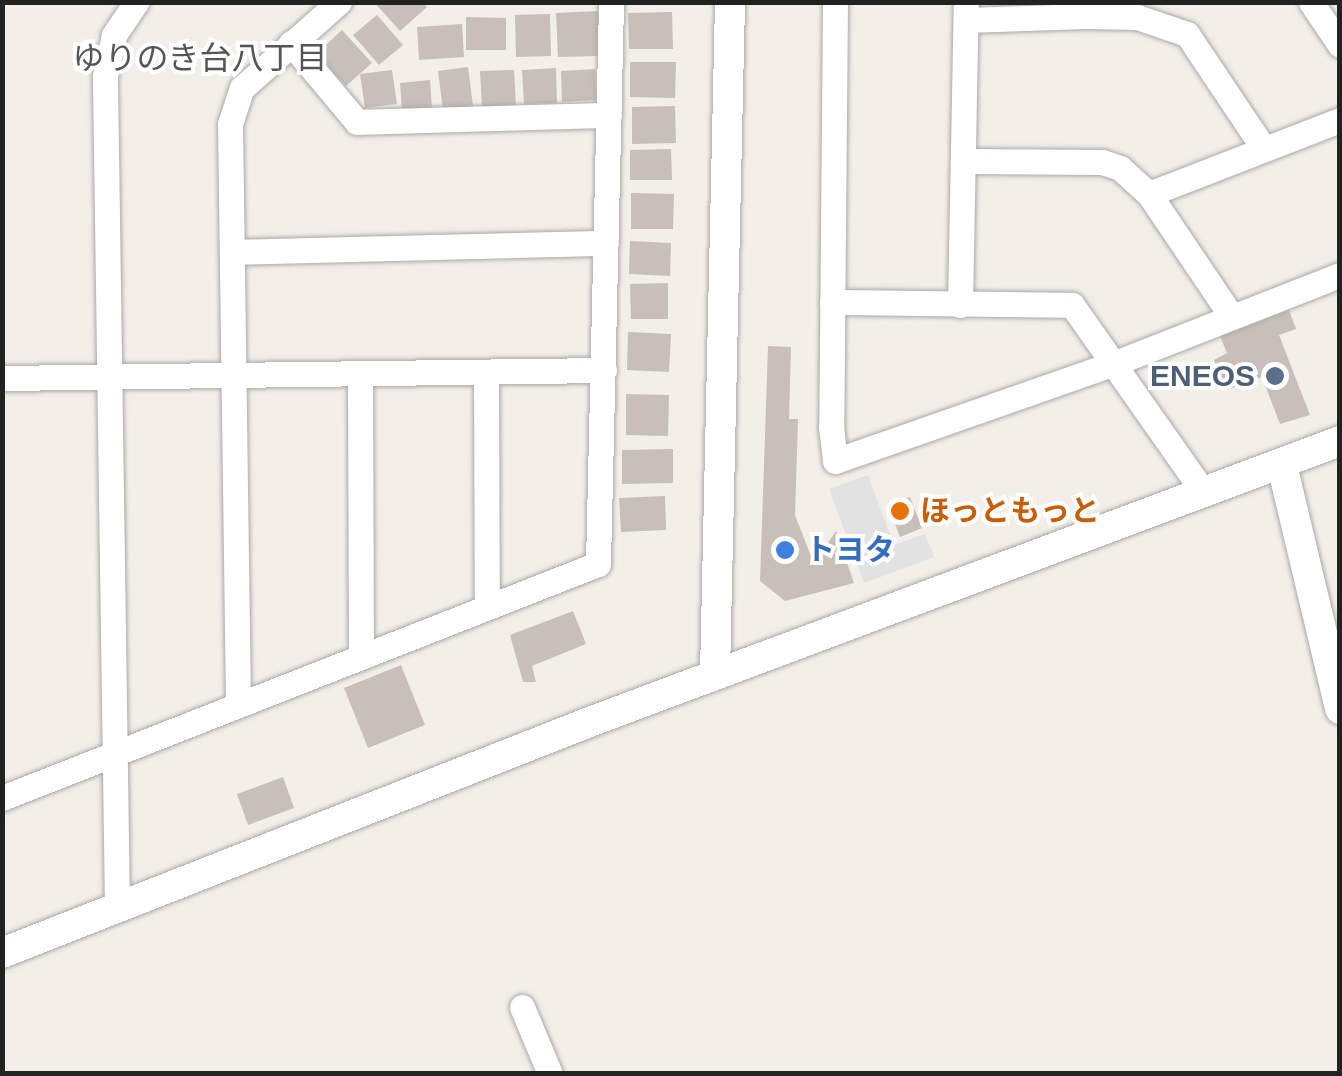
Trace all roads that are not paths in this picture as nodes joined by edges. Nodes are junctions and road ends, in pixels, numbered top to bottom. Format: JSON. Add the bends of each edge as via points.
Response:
{"nodes":[{"id":1,"x":136,"y":2,"type":"edge"},
{"id":2,"x":339,"y":2,"type":"edge"},
{"id":3,"x":611,"y":2,"type":"edge"},
{"id":4,"x":730,"y":2,"type":"edge"},
{"id":5,"x":835,"y":2,"type":"edge"},
{"id":6,"x":1311,"y":2,"type":"edge"},
{"id":7,"x":1085,"y":9,"type":"edge"},
{"id":8,"x":966,"y":11,"type":"edge"},
{"id":9,"x":291,"y":43,"type":"junction"},
{"id":10,"x":1340,"y":45,"type":"edge"},
{"id":11,"x":609,"y":114,"type":"junction"},
{"id":12,"x":1340,"y":120,"type":"edge"},
{"id":13,"x":1264,"y":149,"type":"junction"},
{"id":14,"x":962,"y":162,"type":"junction"},
{"id":15,"x":1148,"y":194,"type":"junction"},
{"id":16,"x":606,"y":243,"type":"junction"},
{"id":17,"x":232,"y":252,"type":"junction"},
{"id":18,"x":1340,"y":275,"type":"edge"},
{"id":19,"x":832,"y":302,"type":"junction"},
{"id":20,"x":960,"y":306,"type":"junction"},
{"id":21,"x":1232,"y":317,"type":"junction"},
{"id":22,"x":1115,"y":363,"type":"junction"},
{"id":23,"x":604,"y":370,"type":"junction"},
{"id":24,"x":486,"y":372,"type":"junction"},
{"id":25,"x":360,"y":373,"type":"junction"},
{"id":26,"x":236,"y":375,"type":"junction"},
{"id":27,"x":108,"y":376,"type":"junction"},
{"id":28,"x":2,"y":378,"type":"edge"},
{"id":29,"x":1340,"y":441,"type":"edge"},
{"id":30,"x":1282,"y":465,"type":"junction"},
{"id":31,"x":1204,"y":493,"type":"junction"},
{"id":32,"x":488,"y":607,"type":"junction"},
{"id":33,"x":361,"y":656,"type":"junction"},
{"id":34,"x":715,"y":674,"type":"junction"},
{"id":35,"x":238,"y":703,"type":"junction"},
{"id":36,"x":1340,"y":709,"type":"edge"},
{"id":37,"x":114,"y":754,"type":"junction"},
{"id":38,"x":2,"y":798,"type":"edge"},
{"id":39,"x":117,"y":909,"type":"junction"},
{"id":40,"x":2,"y":953,"type":"edge"},
{"id":41,"x":522,"y":1007,"type":"dead end"},
{"id":42,"x":550,"y":1074,"type":"edge"}],
"edges":[{"from":1,"to":27,"type":"street","via":[[114,34],[104,76]]},
{"from":2,"to":9,"type":"street"},
{"from":3,"to":11,"type":"street"},
{"from":4,"to":34,"type":"street"},
{"from":5,"to":19,"type":"street"},
{"from":6,"to":10,"type":"street"},
{"from":7,"to":8,"type":"street"},
{"from":7,"to":13,"type":"street","via":[[1187,34]]},
{"from":8,"to":14,"type":"street"},
{"from":9,"to":11,"type":"street","via":[[358,122]]},
{"from":9,"to":17,"type":"street","via":[[242,88],[232,113]]},
{"from":11,"to":16,"type":"street"},
{"from":12,"to":13,"type":"street"},
{"from":13,"to":15,"type":"street"},
{"from":14,"to":15,"type":"street","via":[[1102,162],[1120,168]]},
{"from":14,"to":20,"type":"street"},
{"from":15,"to":21,"type":"street"},
{"from":16,"to":17,"type":"street"},
{"from":16,"to":23,"type":"street"},
{"from":17,"to":26,"type":"street"},
{"from":18,"to":21,"type":"street"},
{"from":19,"to":20,"type":"street"},
{"from":19,"to":22,"type":"street","via":[[835,461]]},
{"from":20,"to":22,"type":"street","via":[[1072,305]]},
{"from":21,"to":22,"type":"street"},
{"from":22,"to":31,"type":"street"},
{"from":23,"to":24,"type":"street"},
{"from":23,"to":32,"type":"street","via":[[598,564]]},
{"from":24,"to":25,"type":"street"},
{"from":24,"to":32,"type":"street"},
{"from":25,"to":26,"type":"street"},
{"from":25,"to":33,"type":"street"},
{"from":26,"to":27,"type":"street"},
{"from":26,"to":35,"type":"street"},
{"from":27,"to":28,"type":"street"},
{"from":27,"to":37,"type":"street"},
{"from":29,"to":30,"type":"street"},
{"from":30,"to":31,"type":"street"},
{"from":30,"to":36,"type":"street"},
{"from":31,"to":34,"type":"street"},
{"from":32,"to":33,"type":"street"},
{"from":33,"to":35,"type":"street"},
{"from":34,"to":39,"type":"street"},
{"from":35,"to":37,"type":"street"},
{"from":37,"to":38,"type":"street"},
{"from":37,"to":39,"type":"street"},
{"from":39,"to":40,"type":"street"},
{"from":41,"to":42,"type":"street"}]}
